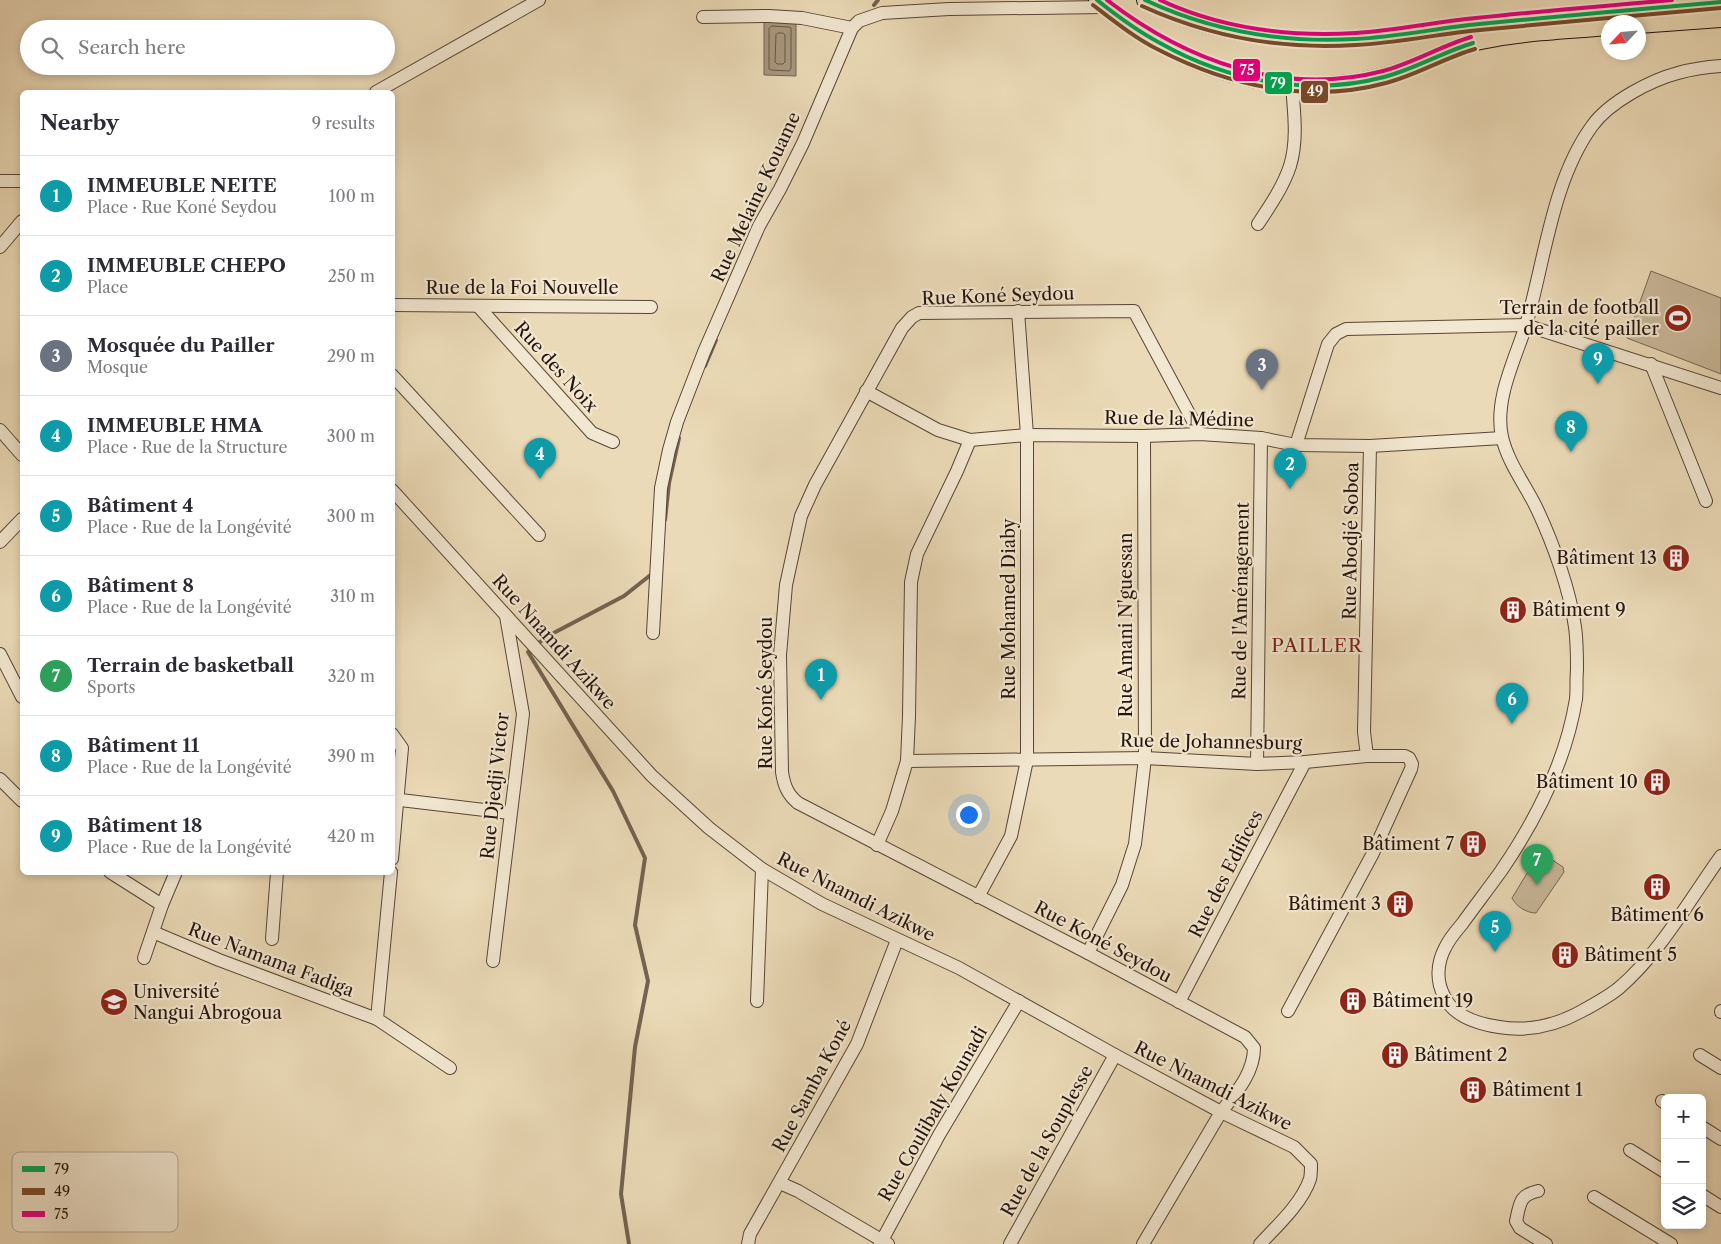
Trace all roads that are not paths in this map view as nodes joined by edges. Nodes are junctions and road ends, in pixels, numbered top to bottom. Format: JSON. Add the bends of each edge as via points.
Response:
{"nodes":[{"id":1,"x":539,"y":0,"type":"edge"},
{"id":2,"x":1144,"y":0,"type":"edge"},
{"id":3,"x":1721,"y":2,"type":"edge"},
{"id":4,"x":1668,"y":3,"type":"edge"},
{"id":5,"x":1101,"y":4,"type":"edge"},
{"id":6,"x":703,"y":17,"type":"dead end"},
{"id":7,"x":1721,"y":18,"type":"edge"},
{"id":8,"x":1646,"y":24,"type":"edge"},
{"id":9,"x":852,"y":28,"type":"junction"},
{"id":10,"x":1601,"y":28,"type":"edge"},
{"id":11,"x":1721,"y":66,"type":"edge"},
{"id":12,"x":1292,"y":85,"type":"junction"},
{"id":13,"x":380,"y":90,"type":"edge"},
{"id":14,"x":0,"y":181,"type":"edge"},
{"id":15,"x":20,"y":181,"type":"edge"},
{"id":16,"x":20,"y":221,"type":"edge"},
{"id":17,"x":20,"y":222,"type":"edge"},
{"id":18,"x":1258,"y":224,"type":"dead end"},
{"id":19,"x":0,"y":230,"type":"edge"},
{"id":20,"x":0,"y":247,"type":"edge"},
{"id":21,"x":395,"y":305,"type":"edge"},
{"id":22,"x":478,"y":306,"type":"junction"},
{"id":23,"x":651,"y":307,"type":"dead end"},
{"id":24,"x":1018,"y":311,"type":"junction"},
{"id":25,"x":1526,"y":325,"type":"junction"},
{"id":26,"x":1651,"y":364,"type":"junction"},
{"id":27,"x":395,"y":378,"type":"edge"},
{"id":28,"x":1721,"y":388,"type":"edge"},
{"id":29,"x":866,"y":391,"type":"junction"},
{"id":30,"x":0,"y":430,"type":"edge"},
{"id":31,"x":1200,"y":434,"type":"junction"},
{"id":32,"x":1027,"y":435,"type":"junction"},
{"id":33,"x":1144,"y":436,"type":"junction"},
{"id":34,"x":1260,"y":438,"type":"junction"},
{"id":35,"x":1502,"y":438,"type":"junction"},
{"id":36,"x":970,"y":440,"type":"junction"},
{"id":37,"x":613,"y":442,"type":"dead end"},
{"id":38,"x":1296,"y":445,"type":"junction"},
{"id":39,"x":1370,"y":446,"type":"junction"},
{"id":40,"x":20,"y":452,"type":"edge"},
{"id":41,"x":395,"y":493,"type":"edge"},
{"id":42,"x":1706,"y":501,"type":"dead end"},
{"id":43,"x":20,"y":521,"type":"edge"},
{"id":44,"x":539,"y":534,"type":"dead end"},
{"id":45,"x":0,"y":542,"type":"edge"},
{"id":46,"x":506,"y":616,"type":"junction"},
{"id":47,"x":653,"y":633,"type":"dead end"},
{"id":48,"x":0,"y":654,"type":"edge"},
{"id":49,"x":20,"y":693,"type":"edge"},
{"id":50,"x":395,"y":738,"type":"edge"},
{"id":51,"x":1367,"y":756,"type":"junction"},
{"id":52,"x":1145,"y":758,"type":"junction"},
{"id":53,"x":1027,"y":760,"type":"junction"},
{"id":54,"x":907,"y":761,"type":"junction"},
{"id":55,"x":1305,"y":762,"type":"junction"},
{"id":56,"x":1257,"y":764,"type":"junction"},
{"id":57,"x":0,"y":780,"type":"edge"},
{"id":58,"x":20,"y":799,"type":"edge"},
{"id":59,"x":395,"y":799,"type":"edge"},
{"id":60,"x":510,"y":813,"type":"junction"},
{"id":61,"x":877,"y":845,"type":"junction"},
{"id":62,"x":1721,"y":856,"type":"edge"},
{"id":63,"x":762,"y":869,"type":"junction"},
{"id":64,"x":115,"y":875,"type":"edge"},
{"id":65,"x":175,"y":875,"type":"edge"},
{"id":66,"x":277,"y":875,"type":"edge"},
{"id":67,"x":391,"y":875,"type":"edge"},
{"id":68,"x":978,"y":897,"type":"junction"},
{"id":69,"x":162,"y":905,"type":"junction"},
{"id":70,"x":153,"y":932,"type":"junction"},
{"id":71,"x":272,"y":939,"type":"dead end"},
{"id":72,"x":897,"y":940,"type":"junction"},
{"id":73,"x":1088,"y":953,"type":"junction"},
{"id":74,"x":144,"y":958,"type":"dead end"},
{"id":75,"x":493,"y":961,"type":"dead end"},
{"id":76,"x":757,"y":1001,"type":"dead end"},
{"id":77,"x":1018,"y":1001,"type":"junction"},
{"id":78,"x":1179,"y":1002,"type":"junction"},
{"id":79,"x":1288,"y":1012,"type":"dead end"},
{"id":80,"x":376,"y":1019,"type":"junction"},
{"id":81,"x":1115,"y":1055,"type":"junction"},
{"id":82,"x":1700,"y":1055,"type":"dead end"},
{"id":83,"x":450,"y":1068,"type":"dead end"},
{"id":84,"x":1721,"y":1068,"type":"edge"},
{"id":85,"x":1221,"y":1112,"type":"junction"},
{"id":86,"x":1706,"y":1130,"type":"edge"},
{"id":87,"x":1721,"y":1139,"type":"edge"},
{"id":88,"x":1630,"y":1150,"type":"dead end"},
{"id":89,"x":1661,"y":1169,"type":"edge"},
{"id":90,"x":780,"y":1183,"type":"junction"},
{"id":91,"x":1538,"y":1192,"type":"dead end"},
{"id":92,"x":1594,"y":1197,"type":"dead end"},
{"id":93,"x":1706,"y":1198,"type":"edge"},
{"id":94,"x":1721,"y":1207,"type":"edge"},
{"id":95,"x":883,"y":1243,"type":"edge"},
{"id":96,"x":748,"y":1244,"type":"edge"},
{"id":97,"x":1010,"y":1244,"type":"edge"},
{"id":98,"x":1143,"y":1244,"type":"edge"},
{"id":99,"x":1260,"y":1244,"type":"edge"},
{"id":100,"x":1546,"y":1244,"type":"edge"},
{"id":101,"x":1671,"y":1244,"type":"edge"}],
"edges":[{"from":1,"to":13,"type":"street"},
{"from":2,"to":4,"type":"main road","via":[[1164,10],[1234,32],[1314,40],[1355,39]]},
{"from":3,"to":4,"type":"main road"},
{"from":5,"to":9,"type":"street","via":[[882,13],[864,19]]},
{"from":5,"to":12,"type":"main road","via":[[1140,32],[1204,66],[1275,84]]},
{"from":6,"to":9,"type":"street","via":[[802,18]]},
{"from":7,"to":8,"type":"main road"},
{"from":9,"to":47,"type":"street","name":"Rue Melaine Kouame","via":[[803,143],[758,226],[677,422],[661,488]]},
{"from":10,"to":12,"type":"main road","via":[[1482,40],[1358,83],[1313,87]]},
{"from":11,"to":25,"type":"street","via":[[1676,73],[1655,82],[1611,107],[1594,122],[1580,145],[1556,205]]},
{"from":12,"to":18,"type":"street","via":[[1295,129],[1290,166],[1281,188]]},
{"from":14,"to":15,"type":"street"},
{"from":16,"to":19,"type":"street"},
{"from":17,"to":20,"type":"street"},
{"from":21,"to":22,"type":"street","name":"Rue de la Foi Nouvelle"},
{"from":22,"to":23,"type":"street","name":"Rue de la Foi Nouvelle"},
{"from":22,"to":37,"type":"street","name":"Rue des Noix","via":[[592,434]]},
{"from":24,"to":29,"type":"street","name":"Rue Koné Seydou","via":[[919,313],[902,328]]},
{"from":24,"to":31,"type":"street","name":"Rue Koné Seydou","via":[[1134,311]]},
{"from":24,"to":32,"type":"street","name":"Rue Mohamed Diaby"},
{"from":25,"to":26,"type":"street"},
{"from":25,"to":35,"type":"street","via":[[1504,395]]},
{"from":25,"to":38,"type":"street","via":[[1365,328],[1346,329],[1336,334],[1328,344]]},
{"from":26,"to":28,"type":"street"},
{"from":26,"to":42,"type":"street"},
{"from":27,"to":44,"type":"street"},
{"from":29,"to":36,"type":"street","name":"Rue de la Médine","via":[[938,430]]},
{"from":29,"to":61,"type":"street","name":"Rue Koné Seydou","via":[[815,484],[801,516],[794,547],[786,585],[780,655],[782,772],[784,786],[798,803]]},
{"from":30,"to":40,"type":"street"},
{"from":31,"to":33,"type":"street","name":"Rue de la Médine"},
{"from":31,"to":34,"type":"street","name":"Rue de la Médine"},
{"from":32,"to":33,"type":"street","name":"Rue de la Médine"},
{"from":32,"to":36,"type":"street","name":"Rue de la Médine"},
{"from":32,"to":53,"type":"street","name":"Rue Mohamed Diaby"},
{"from":33,"to":52,"type":"street","name":"Rue Amani N'guessan"},
{"from":34,"to":38,"type":"street","name":"Rue de la Médine"},
{"from":34,"to":56,"type":"street","name":"Rue de l'Aménagement"},
{"from":35,"to":39,"type":"street","name":"Rue de la Médine"},
{"from":35,"to":62,"type":"street","via":[[1539,513],[1561,568],[1575,626],[1576,697],[1554,778],[1523,838],[1445,947],[1439,962],[1438,980],[1445,1000],[1471,1020],[1508,1029],[1542,1028],[1568,1019],[1620,987],[1645,961]]},
{"from":36,"to":54,"type":"street","via":[[917,554],[911,582]]},
{"from":38,"to":39,"type":"street","name":"Rue de la Médine"},
{"from":39,"to":51,"type":"street","name":"Rue Abodjé Soboa","via":[[1364,732]]},
{"from":41,"to":46,"type":"street","name":"Rue Nnamdi Azikwe"},
{"from":43,"to":45,"type":"street"},
{"from":46,"to":60,"type":"street","name":"Rue Djedji Victor","via":[[523,714]]},
{"from":46,"to":63,"type":"street","name":"Rue Nnamdi Azikwe","via":[[652,776],[709,828]]},
{"from":48,"to":49,"type":"street"},
{"from":50,"to":59,"type":"street","via":[[402,748]]},
{"from":51,"to":55,"type":"street","name":"Rue de Johannesburg"},
{"from":51,"to":79,"type":"street","name":"Rue de Johannesburg","via":[[1405,756],[1412,764],[1372,855]]},
{"from":52,"to":53,"type":"street","name":"Rue de Johannesburg"},
{"from":52,"to":56,"type":"street","name":"Rue de Johannesburg"},
{"from":52,"to":73,"type":"street","name":"Rue Amani N'guessan","via":[[1135,844],[1122,885]]},
{"from":53,"to":54,"type":"street","name":"Rue de Johannesburg"},
{"from":53,"to":68,"type":"street","name":"Rue Mohamed Diaby","via":[[1011,836]]},
{"from":54,"to":61,"type":"street","via":[[892,811]]},
{"from":55,"to":56,"type":"street","name":"Rue de Johannesburg"},
{"from":55,"to":78,"type":"street","name":"Rue des Edifices"},
{"from":57,"to":58,"type":"street"},
{"from":59,"to":60,"type":"street"},
{"from":60,"to":75,"type":"street","name":"Rue Djedji Victor"},
{"from":61,"to":68,"type":"street","name":"Rue Koné Seydou"},
{"from":63,"to":72,"type":"street","name":"Rue Nnamdi Azikwe","via":[[822,904]]},
{"from":63,"to":76,"type":"street"},
{"from":64,"to":69,"type":"street"},
{"from":65,"to":69,"type":"street"},
{"from":66,"to":71,"type":"street"},
{"from":67,"to":80,"type":"street"},
{"from":68,"to":73,"type":"street","name":"Rue Koné Seydou"},
{"from":69,"to":70,"type":"street"},
{"from":70,"to":74,"type":"street"},
{"from":70,"to":80,"type":"street","name":"Rue Namama Fadiga"},
{"from":72,"to":77,"type":"street","name":"Rue Nnamdi Azikwe","via":[[959,968]]},
{"from":72,"to":90,"type":"street","name":"Rue Samba Koné","via":[[857,1044]]},
{"from":73,"to":78,"type":"street","name":"Rue Koné Seydou"},
{"from":77,"to":81,"type":"street","name":"Rue Nnamdi Azikwe"},
{"from":77,"to":95,"type":"street","name":"Rue Coulibaly Kounadi","via":[[939,1135]]},
{"from":78,"to":85,"type":"street","name":"Rue Koné Seydou","via":[[1245,1037],[1254,1048],[1252,1066]]},
{"from":80,"to":83,"type":"street","name":"Rue Namama Fadiga"},
{"from":81,"to":85,"type":"street","name":"Rue Nnamdi Azikwe"},
{"from":81,"to":97,"type":"street","name":"Rue de la Souplesse"},
{"from":82,"to":84,"type":"street"},
{"from":85,"to":98,"type":"street","name":"Rue Koné Seydou"},
{"from":85,"to":99,"type":"street","name":"Rue Nnamdi Azikwe","via":[[1294,1147],[1311,1164],[1305,1189],[1283,1220]]},
{"from":86,"to":87,"type":"street"},
{"from":88,"to":89,"type":"street"},
{"from":90,"to":95,"type":"street"},
{"from":90,"to":96,"type":"street","name":"Rue Samba Koné","via":[[750,1234]]},
{"from":91,"to":100,"type":"street","via":[[1530,1192],[1522,1199],[1516,1221],[1520,1228]]},
{"from":92,"to":101,"type":"street"},
{"from":93,"to":94,"type":"street"}]}
